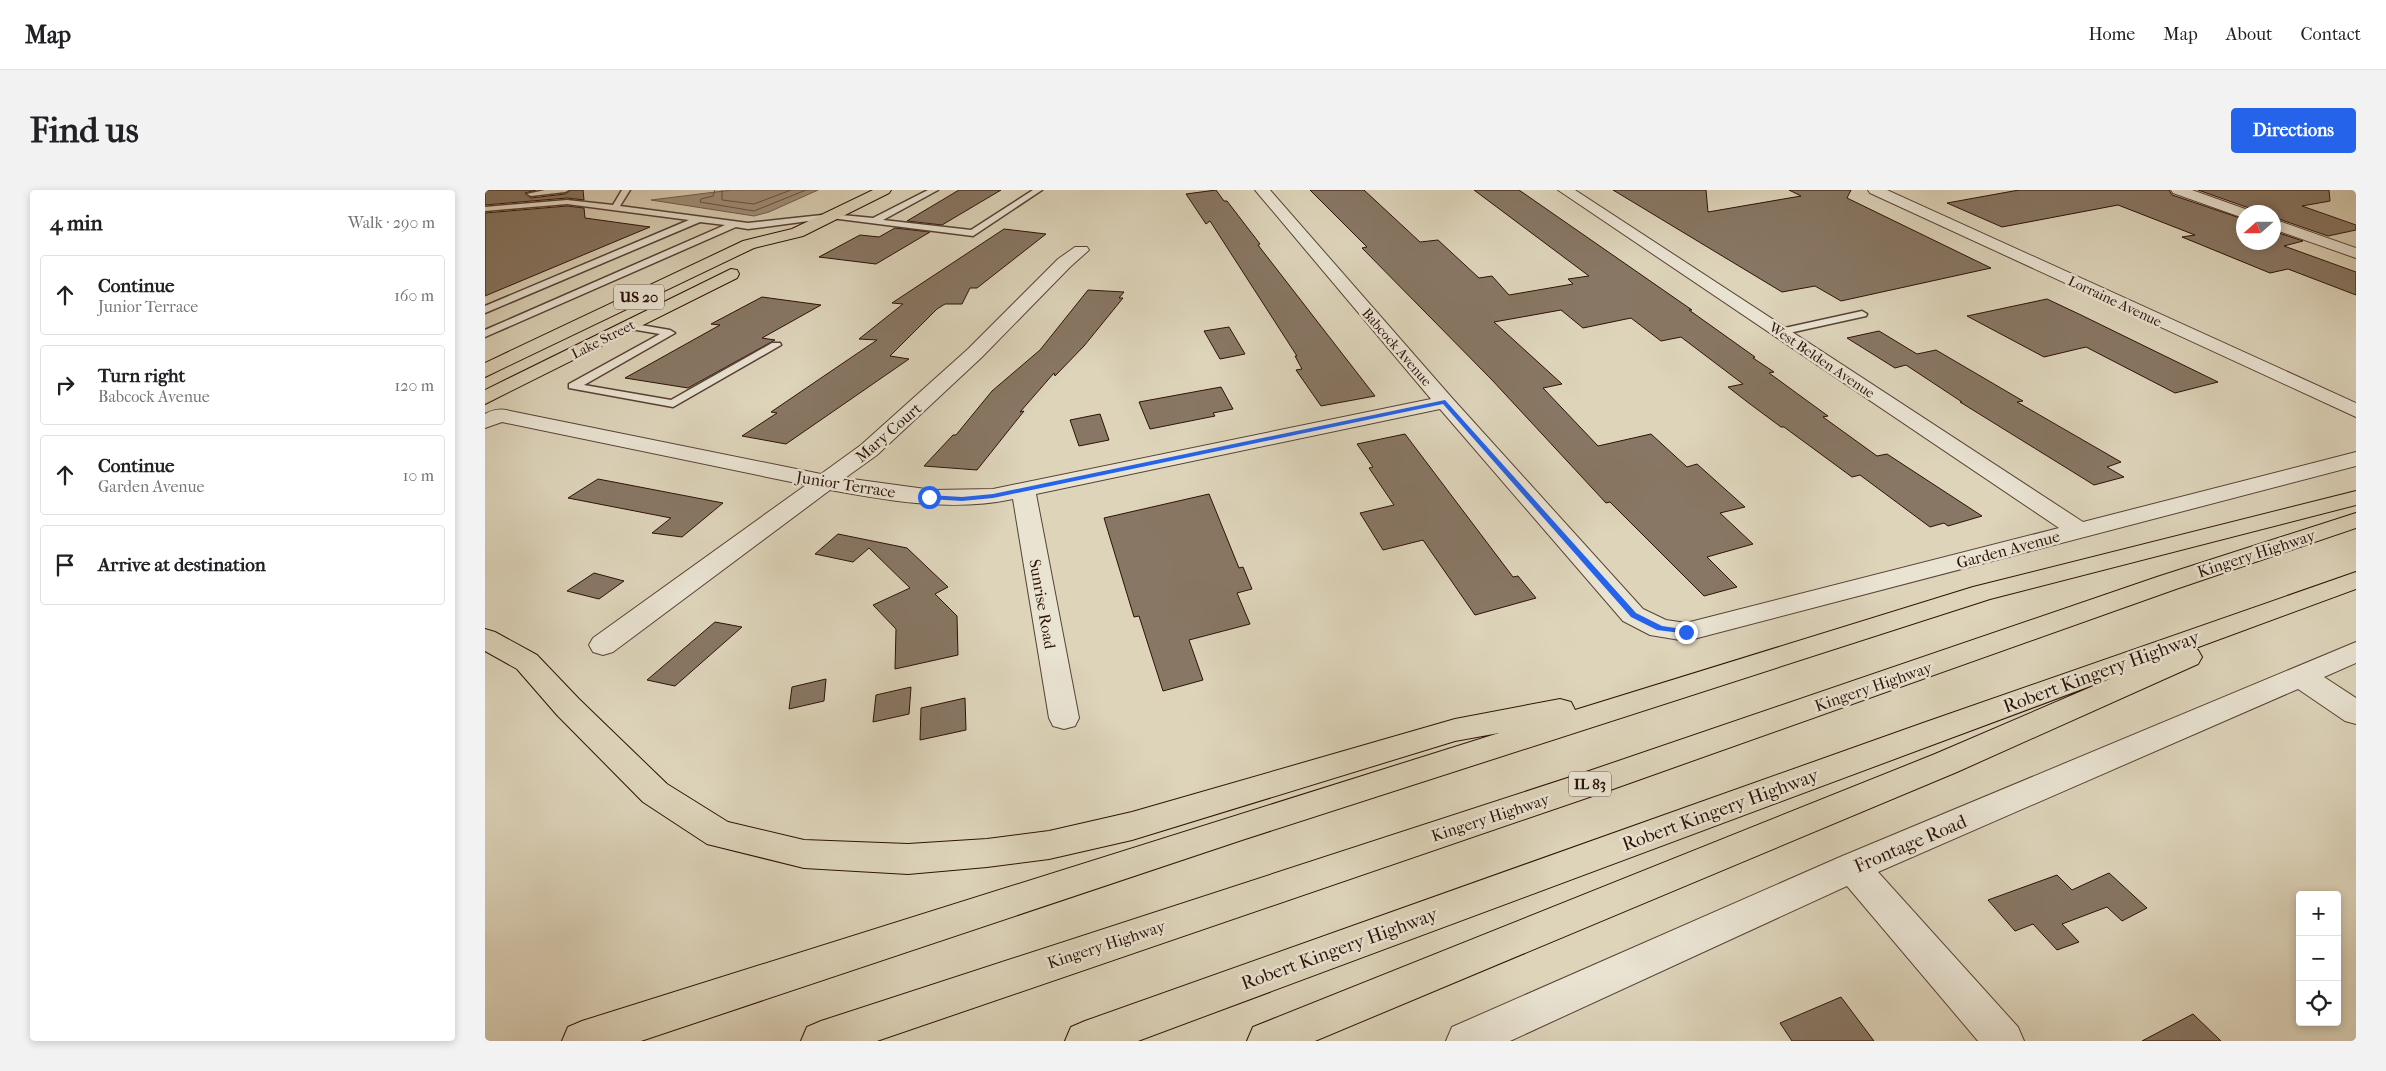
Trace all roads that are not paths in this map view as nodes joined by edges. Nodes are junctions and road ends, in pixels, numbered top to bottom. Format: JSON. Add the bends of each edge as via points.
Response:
{"nodes":[{"id":1,"x":565,"y":190,"type":"edge"},
{"id":2,"x":626,"y":190,"type":"edge"},
{"id":3,"x":884,"y":190,"type":"edge"},
{"id":4,"x":933,"y":190,"type":"edge"},
{"id":5,"x":1019,"y":190,"type":"edge"},
{"id":6,"x":1262,"y":190,"type":"edge"},
{"id":7,"x":1565,"y":190,"type":"edge"},
{"id":8,"x":1875,"y":190,"type":"edge"},
{"id":9,"x":2178,"y":190,"type":"edge"},
{"id":10,"x":1036,"y":191,"type":"edge"},
{"id":11,"x":521,"y":195,"type":"dead end"},
{"id":12,"x":615,"y":208,"type":"junction"},
{"id":13,"x":485,"y":209,"type":"edge"},
{"id":14,"x":2236,"y":211,"type":"edge"},
{"id":15,"x":831,"y":216,"type":"junction"},
{"id":16,"x":698,"y":219,"type":"junction"},
{"id":17,"x":874,"y":221,"type":"junction"},
{"id":18,"x":735,"y":224,"type":"junction"},
{"id":19,"x":748,"y":226,"type":"junction"},
{"id":20,"x":2281,"y":227,"type":"edge"},
{"id":21,"x":797,"y":233,"type":"junction"},
{"id":22,"x":749,"y":244,"type":"junction"},
{"id":23,"x":1081,"y":250,"type":"dead end"},
{"id":24,"x":2356,"y":253,"type":"edge"},
{"id":25,"x":765,"y":257,"type":"dead end"},
{"id":26,"x":747,"y":266,"type":"dead end"},
{"id":27,"x":485,"y":310,"type":"edge"},
{"id":28,"x":1862,"y":314,"type":"dead end"},
{"id":29,"x":629,"y":326,"type":"junction"},
{"id":30,"x":1780,"y":332,"type":"junction"},
{"id":31,"x":485,"y":334,"type":"edge"},
{"id":32,"x":776,"y":345,"type":"dead end"},
{"id":33,"x":485,"y":371,"type":"edge"},
{"id":34,"x":485,"y":398,"type":"edge"},
{"id":35,"x":1445,"y":402,"type":"junction"},
{"id":36,"x":2356,"y":411,"type":"edge"},
{"id":37,"x":485,"y":422,"type":"edge"},
{"id":38,"x":2356,"y":459,"type":"edge"},
{"id":39,"x":824,"y":482,"type":"junction"},
{"id":40,"x":1023,"y":490,"type":"junction"},
{"id":41,"x":2356,"y":498,"type":"edge"},
{"id":42,"x":2356,"y":520,"type":"edge"},
{"id":43,"x":2079,"y":530,"type":"junction"},
{"id":44,"x":2356,"y":580,"type":"edge"},
{"id":45,"x":2356,"y":584,"type":"edge"},
{"id":46,"x":1660,"y":628,"type":"joint"},
{"id":47,"x":485,"y":639,"type":"edge"},
{"id":48,"x":603,"y":645,"type":"dead end"},
{"id":49,"x":2356,"y":652,"type":"edge"},
{"id":50,"x":2300,"y":676,"type":"junction"},
{"id":51,"x":1687,"y":686,"type":"junction"},
{"id":52,"x":2356,"y":713,"type":"edge"},
{"id":53,"x":1064,"y":718,"type":"dead end"},
{"id":54,"x":1852,"y":867,"type":"junction"},
{"id":55,"x":1310,"y":1024,"type":"junction"},
{"id":56,"x":582,"y":1041,"type":"edge"},
{"id":57,"x":821,"y":1041,"type":"edge"},
{"id":58,"x":1085,"y":1041,"type":"edge"},
{"id":59,"x":1267,"y":1041,"type":"edge"},
{"id":60,"x":1272,"y":1041,"type":"edge"},
{"id":61,"x":1466,"y":1041,"type":"edge"},
{"id":62,"x":2004,"y":1041,"type":"edge"}],
"edges":[{"from":1,"to":11,"type":"lane"},
{"from":2,"to":12,"type":"lane"},
{"from":3,"to":15,"type":"main road","name":"Lake Street","number":"US 20"},
{"from":4,"to":17,"type":"lane"},
{"from":5,"to":10,"type":"lane"},
{"from":6,"to":35,"type":"street","name":"Babcock Avenue"},
{"from":7,"to":30,"type":"street","name":"West Belden Avenue"},
{"from":8,"to":36,"type":"street","name":"Lorraine Avenue"},
{"from":9,"to":14,"type":"street"},
{"from":10,"to":17,"type":"lane","via":[[973,233]]},
{"from":12,"to":13,"type":"lane","via":[[567,202]]},
{"from":12,"to":16,"type":"lane"},
{"from":15,"to":17,"type":"lane"},
{"from":15,"to":19,"type":"lane"},
{"from":15,"to":21,"type":"main road","name":"Lake Street","number":"US 20"},
{"from":16,"to":18,"type":"lane"},
{"from":16,"to":27,"type":"lane"},
{"from":18,"to":19,"type":"lane"},
{"from":18,"to":31,"type":"lane"},
{"from":19,"to":22,"type":"lane"},
{"from":20,"to":24,"type":"street"},
{"from":21,"to":22,"type":"main road","name":"Lake Street","number":"US 20"},
{"from":21,"to":25,"type":"main road","name":"Lake Street","number":"US 20"},
{"from":22,"to":33,"type":"main road","name":"Lake Street","number":"US 20"},
{"from":23,"to":39,"type":"street","name":"Mary Court","via":[[869,450]]},
{"from":26,"to":29,"type":"main road","name":"Lake Street","number":"US 20"},
{"from":28,"to":30,"type":"lane"},
{"from":29,"to":32,"type":"lane","via":[[670,333],[573,386],[673,404]]},
{"from":29,"to":34,"type":"main road","name":"Lake Street","number":"US 20"},
{"from":30,"to":43,"type":"street","name":"West Belden Avenue"},
{"from":35,"to":40,"type":"street","name":"Junior Terrace"},
{"from":35,"to":46,"type":"street","name":"Babcock Avenue","via":[[1633,615]]},
{"from":37,"to":39,"type":"street","name":"Junior Terrace","via":[[499,415]]},
{"from":38,"to":43,"type":"street","name":"Garden Avenue"},
{"from":39,"to":40,"type":"street","name":"Junior Terrace","via":[[962,499]]},
{"from":39,"to":48,"type":"street","name":"Mary Court"},
{"from":40,"to":53,"type":"street","name":"Sunrise Road"},
{"from":41,"to":51,"type":"main road","via":[[1982,592]]},
{"from":42,"to":57,"type":"main road","name":"Kingery Highway","number":"IL 83","via":[[1603,780]]},
{"from":43,"to":46,"type":"street","name":"Garden Avenue","via":[[1686,632]]},
{"from":44,"to":58,"type":"main road","name":"Robert Kingery Highway"},
{"from":45,"to":55,"type":"main road","via":[[1946,763]]},
{"from":47,"to":51,"type":"main road","via":[[527,662],[655,793],[719,834],[804,854],[909,859],[1049,845],[1132,826],[1455,730]]},
{"from":49,"to":50,"type":"street","name":"Frontage Road"},
{"from":50,"to":52,"type":"street"},
{"from":50,"to":54,"type":"street","name":"Frontage Road"},
{"from":51,"to":56,"type":"main road","via":[[1233,829]]},
{"from":54,"to":61,"type":"street","name":"Frontage Road"},
{"from":54,"to":62,"type":"street"},
{"from":55,"to":59,"type":"main road"},
{"from":55,"to":60,"type":"main road"}]}
